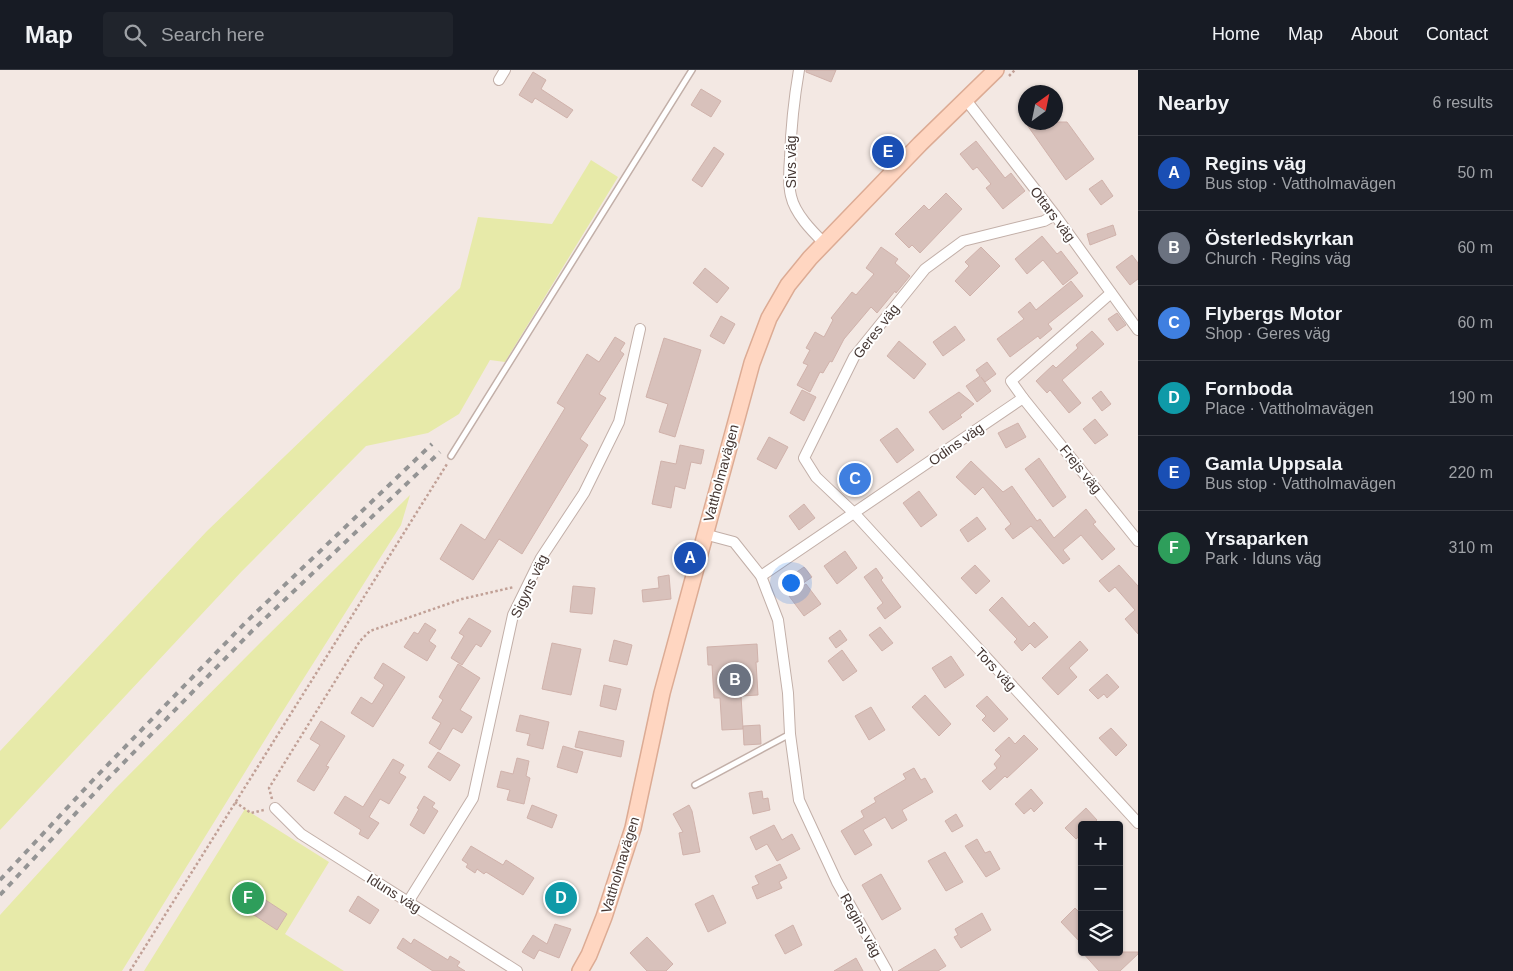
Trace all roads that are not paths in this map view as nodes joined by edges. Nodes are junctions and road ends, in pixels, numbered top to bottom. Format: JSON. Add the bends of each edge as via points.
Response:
{"nodes":[{"id":1,"x":505,"y":70,"type":"edge"},
{"id":2,"x":692,"y":70,"type":"edge"},
{"id":3,"x":798,"y":70,"type":"edge"},
{"id":4,"x":996,"y":70,"type":"edge"},
{"id":5,"x":499,"y":80,"type":"dead end"},
{"id":6,"x":966,"y":100,"type":"junction"},
{"id":7,"x":1055,"y":215,"type":"junction"},
{"id":8,"x":824,"y":243,"type":"junction"},
{"id":9,"x":1111,"y":293,"type":"junction"},
{"id":10,"x":640,"y":329,"type":"dead end"},
{"id":11,"x":1138,"y":330,"type":"edge"},
{"id":12,"x":1023,"y":398,"type":"junction"},
{"id":13,"x":451,"y":456,"type":"road end"},
{"id":14,"x":855,"y":514,"type":"junction"},
{"id":15,"x":704,"y":534,"type":"junction"},
{"id":16,"x":1138,"y":541,"type":"edge"},
{"id":17,"x":761,"y":576,"type":"junction"},
{"id":18,"x":790,"y":734,"type":"junction"},
{"id":19,"x":696,"y":785,"type":"dead end"},
{"id":20,"x":275,"y":808,"type":"road end"},
{"id":21,"x":1138,"y":822,"type":"edge"},
{"id":22,"x":408,"y":902,"type":"junction"},
{"id":23,"x":589,"y":955,"type":"junction"},
{"id":24,"x":518,"y":971,"type":"edge"},
{"id":25,"x":580,"y":971,"type":"edge"},
{"id":26,"x":588,"y":971,"type":"edge"},
{"id":27,"x":887,"y":971,"type":"edge"}],
"edges":[{"from":1,"to":5,"type":"street"},
{"from":2,"to":13,"type":"lane"},
{"from":3,"to":8,"type":"street","name":"Sivs väg","via":[[789,175],[791,198],[801,217]]},
{"from":4,"to":6,"type":"main road","name":"Vattholmavägen"},
{"from":6,"to":7,"type":"street","name":"Ottars väg"},
{"from":6,"to":8,"type":"main road","name":"Vattholmavägen"},
{"from":7,"to":9,"type":"street","name":"Ottars väg"},
{"from":7,"to":14,"type":"street","name":"Geres väg","via":[[1044,221],[962,240],[925,270],[854,357],[804,458],[816,477]]},
{"from":8,"to":15,"type":"main road","name":"Vattholmavägen","via":[[788,285],[769,318],[752,363]]},
{"from":9,"to":11,"type":"street","name":"Ottars väg"},
{"from":9,"to":12,"type":"street","via":[[1011,381]]},
{"from":10,"to":22,"type":"street","name":"Sigyns väg","via":[[619,422],[584,493],[541,558],[513,615],[473,798]]},
{"from":12,"to":14,"type":"street","name":"Odins väg"},
{"from":12,"to":16,"type":"street","name":"Frejs väg"},
{"from":14,"to":17,"type":"street","name":"Odins väg"},
{"from":14,"to":21,"type":"street","name":"Tors väg"},
{"from":15,"to":17,"type":"street","name":"Regins väg","via":[[734,542]]},
{"from":15,"to":23,"type":"main road","name":"Vattholmavägen","via":[[662,693],[633,828]]},
{"from":17,"to":18,"type":"street","name":"Regins väg","via":[[778,620]]},
{"from":18,"to":19,"type":"lane"},
{"from":18,"to":27,"type":"street","name":"Regins väg","via":[[799,800],[837,882]]},
{"from":20,"to":22,"type":"street","name":"Iduns väg","via":[[301,834]]},
{"from":22,"to":24,"type":"street","name":"Iduns väg"},
{"from":23,"to":25,"type":"main road","name":"Vattholmavägen"},
{"from":23,"to":26,"type":"main road","name":"Vattholmavägen"}]}
